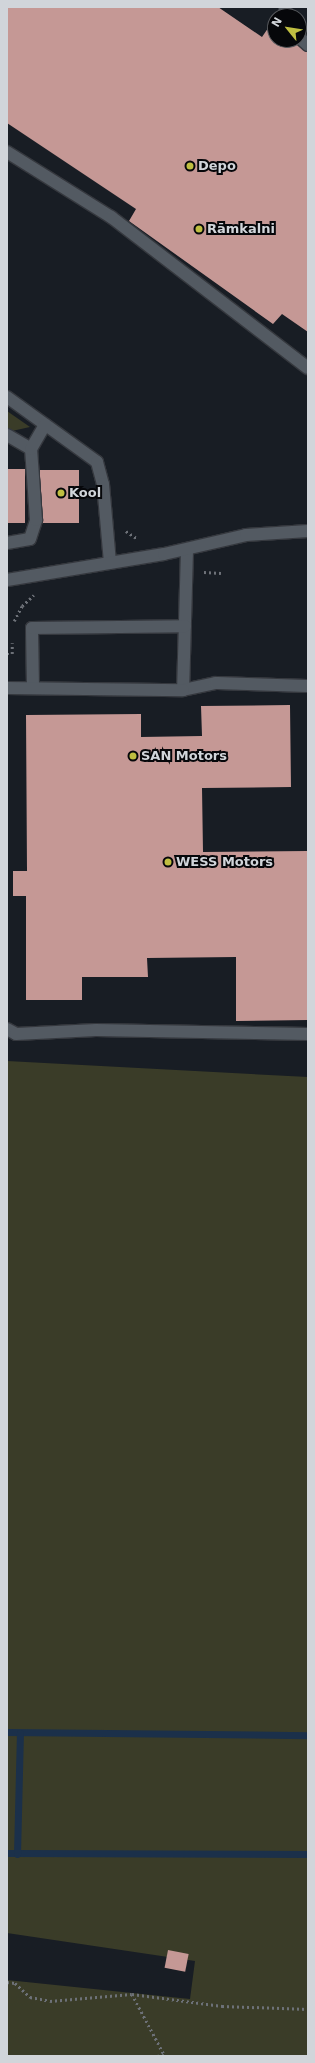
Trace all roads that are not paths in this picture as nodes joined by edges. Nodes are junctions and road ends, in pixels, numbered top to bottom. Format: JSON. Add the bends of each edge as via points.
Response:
{"nodes":[{"id":1,"x":7,"y":152,"type":"edge"},
{"id":2,"x":308,"y":368,"type":"edge"},
{"id":3,"x":7,"y":397,"type":"edge"},
{"id":4,"x":45,"y":425,"type":"junction"},
{"id":5,"x":7,"y":435,"type":"edge"},
{"id":6,"x":31,"y":449,"type":"junction"},
{"id":7,"x":308,"y":531,"type":"edge"},
{"id":8,"x":7,"y":543,"type":"edge"},
{"id":9,"x":187,"y":550,"type":"junction"},
{"id":10,"x":110,"y":563,"type":"junction"},
{"id":11,"x":7,"y":580,"type":"edge"},
{"id":12,"x":185,"y":626,"type":"junction"},
{"id":13,"x":308,"y":686,"type":"edge"},
{"id":14,"x":33,"y":687,"type":"junction"},
{"id":15,"x":7,"y":688,"type":"edge"},
{"id":16,"x":184,"y":690,"type":"junction"},
{"id":17,"x":7,"y":1030,"type":"edge"},
{"id":18,"x":308,"y":1034,"type":"edge"}],
"edges":[{"from":1,"to":2,"type":"lane","via":[[111,217]]},
{"from":3,"to":4,"type":"lane"},
{"from":4,"to":6,"type":"lane"},
{"from":4,"to":10,"type":"lane","via":[[97,462],[103,484]]},
{"from":5,"to":6,"type":"lane"},
{"from":6,"to":8,"type":"lane","via":[[36,520],[30,539]]},
{"from":7,"to":9,"type":"lane","via":[[246,535]]},
{"from":9,"to":10,"type":"lane"},
{"from":9,"to":12,"type":"lane"},
{"from":10,"to":11,"type":"lane"},
{"from":12,"to":14,"type":"lane","via":[[32,628]]},
{"from":12,"to":16,"type":"lane"},
{"from":13,"to":16,"type":"lane","via":[[216,683]]},
{"from":14,"to":15,"type":"lane"},
{"from":14,"to":16,"type":"lane"},
{"from":17,"to":18,"type":"lane","via":[[16,1034],[96,1030]]}]}
